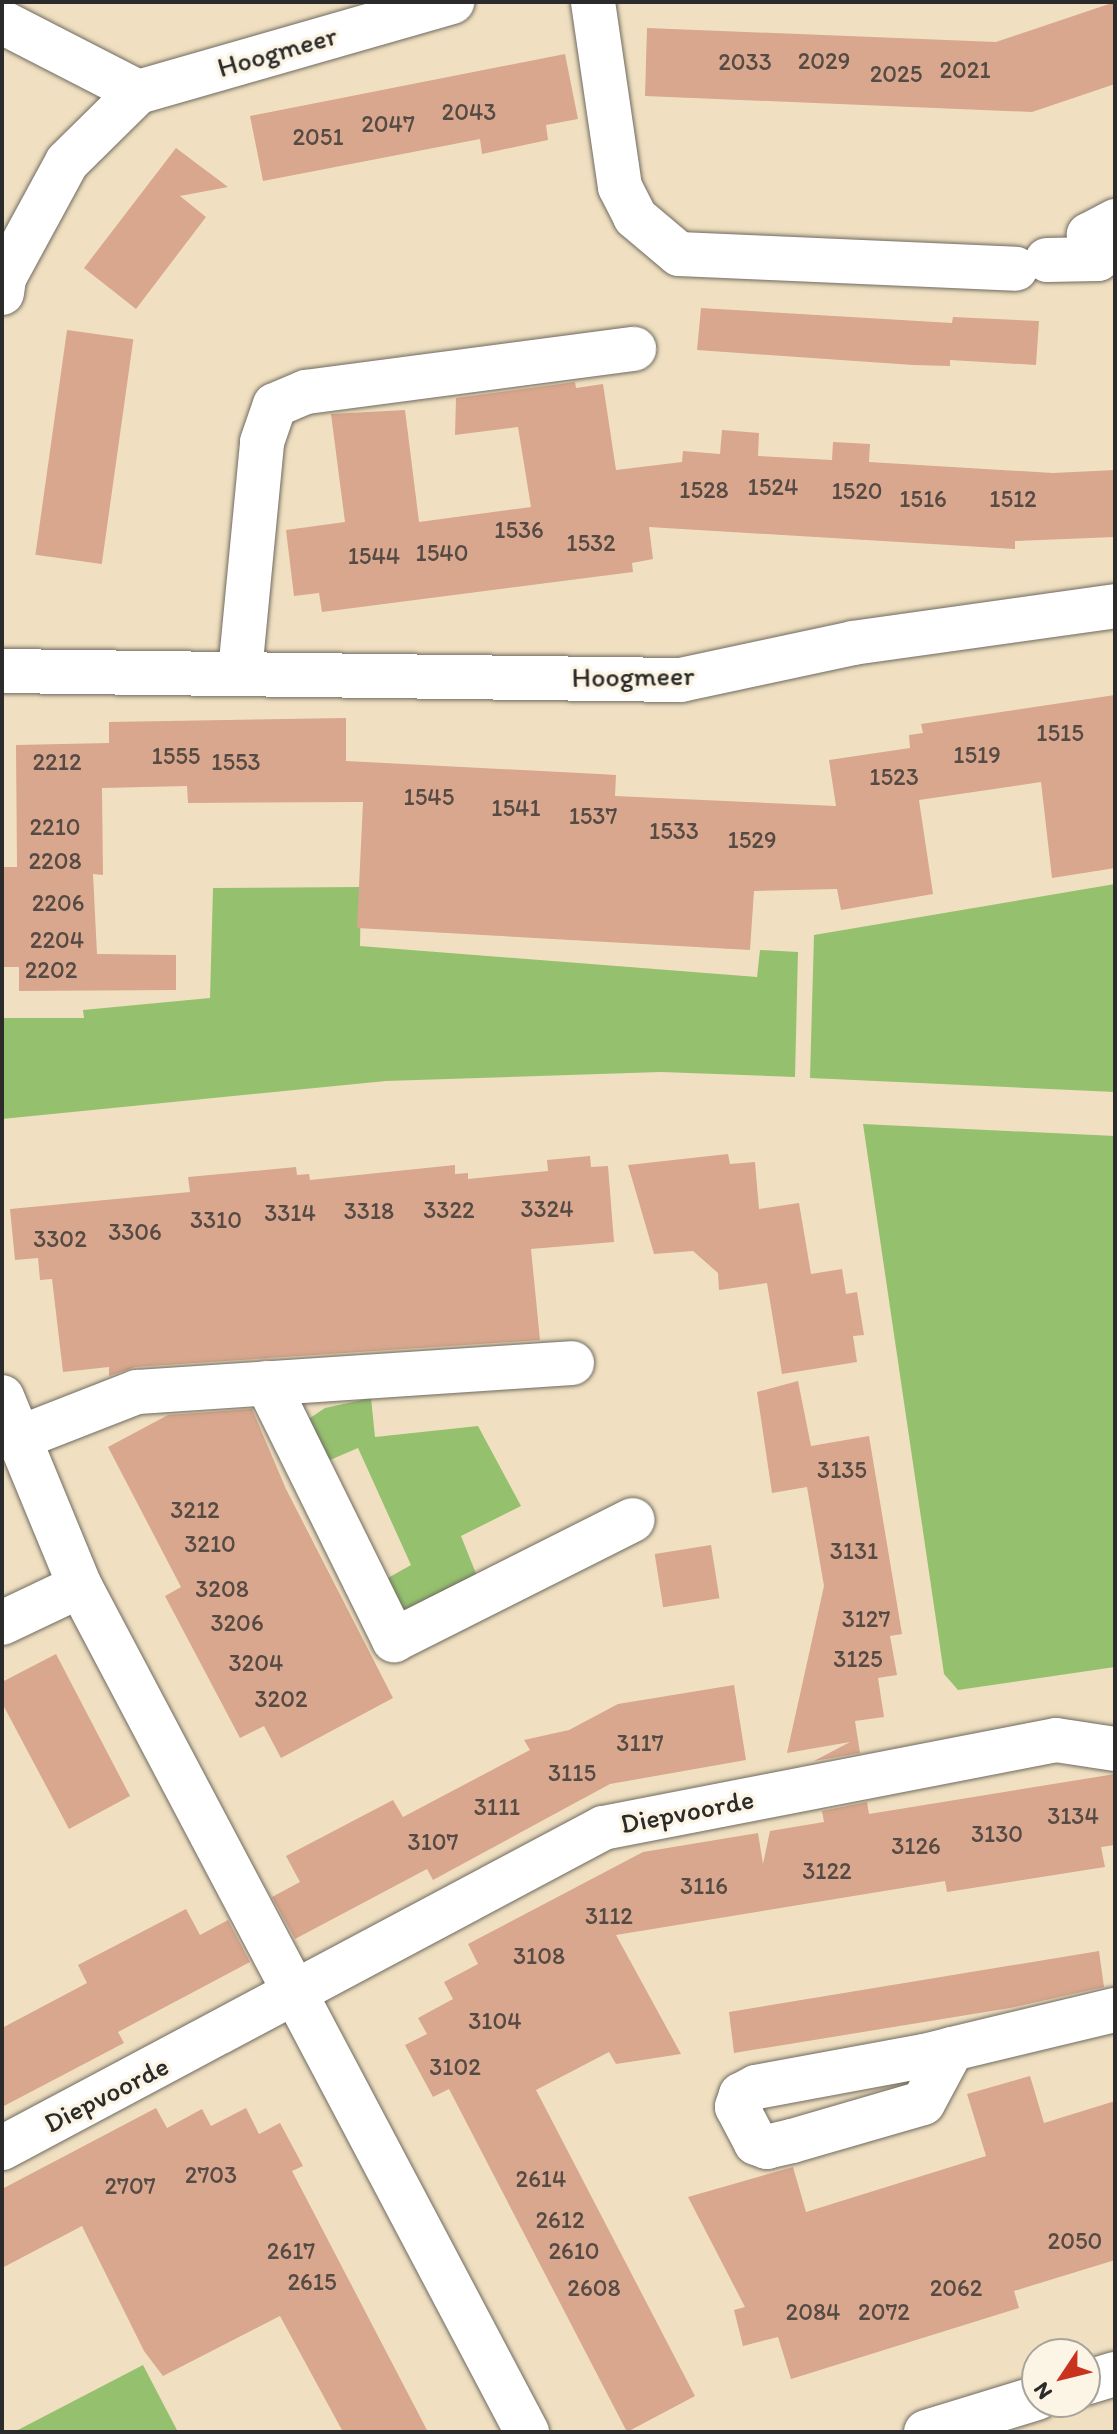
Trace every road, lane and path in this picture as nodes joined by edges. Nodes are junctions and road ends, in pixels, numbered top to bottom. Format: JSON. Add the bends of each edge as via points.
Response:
{"nodes":[{"id":1,"x":593,"y":2,"type":"edge"},
{"id":2,"x":427,"y":5,"type":"edge"},
{"id":3,"x":2,"y":22,"type":"edge"},
{"id":4,"x":138,"y":92,"type":"junction"},
{"id":5,"x":1109,"y":249,"type":"edge"},
{"id":6,"x":2,"y":293,"type":"edge"},
{"id":7,"x":634,"y":349,"type":"dead end"},
{"id":8,"x":1115,"y":606,"type":"edge"},
{"id":9,"x":2,"y":671,"type":"edge"},
{"id":10,"x":240,"y":672,"type":"junction"},
{"id":11,"x":572,"y":1363,"type":"dead end"},
{"id":12,"x":267,"y":1383,"type":"junction"},
{"id":13,"x":2,"y":1397,"type":"edge"},
{"id":14,"x":19,"y":1438,"type":"junction"},
{"id":15,"x":633,"y":1520,"type":"dead end"},
{"id":16,"x":80,"y":1586,"type":"junction"},
{"id":17,"x":2,"y":1623,"type":"edge"},
{"id":18,"x":1115,"y":1749,"type":"edge"},
{"id":19,"x":295,"y":1996,"type":"junction"},
{"id":20,"x":1115,"y":2010,"type":"edge"},
{"id":21,"x":952,"y":2049,"type":"dead end"},
{"id":22,"x":2,"y":2148,"type":"edge"},
{"id":23,"x":1021,"y":2403,"type":"edge"},
{"id":24,"x":527,"y":2432,"type":"edge"},
{"id":25,"x":926,"y":2432,"type":"edge"}],
"edges":[{"from":1,"to":5,"type":"street","via":[[620,187],[635,217],[679,254],[1032,265]]},
{"from":2,"to":4,"type":"street","name":"Hoogmeer"},
{"from":3,"to":4,"type":"street"},
{"from":4,"to":6,"type":"street","name":"Hoogmeer","via":[[67,162],[4,278]]},
{"from":7,"to":10,"type":"street","via":[[306,392],[275,405],[262,442]]},
{"from":8,"to":10,"type":"street","name":"Hoogmeer","via":[[853,643],[681,680]]},
{"from":9,"to":10,"type":"street","name":"Hoogmeer"},
{"from":11,"to":12,"type":"street"},
{"from":12,"to":14,"type":"street","via":[[137,1392]]},
{"from":12,"to":15,"type":"street","via":[[394,1640]]},
{"from":13,"to":14,"type":"street"},
{"from":14,"to":16,"type":"street"},
{"from":16,"to":17,"type":"street"},
{"from":16,"to":19,"type":"street"},
{"from":18,"to":19,"type":"street","name":"Diepvoorde","via":[[1056,1740],[603,1828]]},
{"from":19,"to":22,"type":"street","name":"Diepvoorde"},
{"from":19,"to":24,"type":"street"},
{"from":20,"to":21,"type":"street"},
{"from":23,"to":25,"type":"street"}]}
